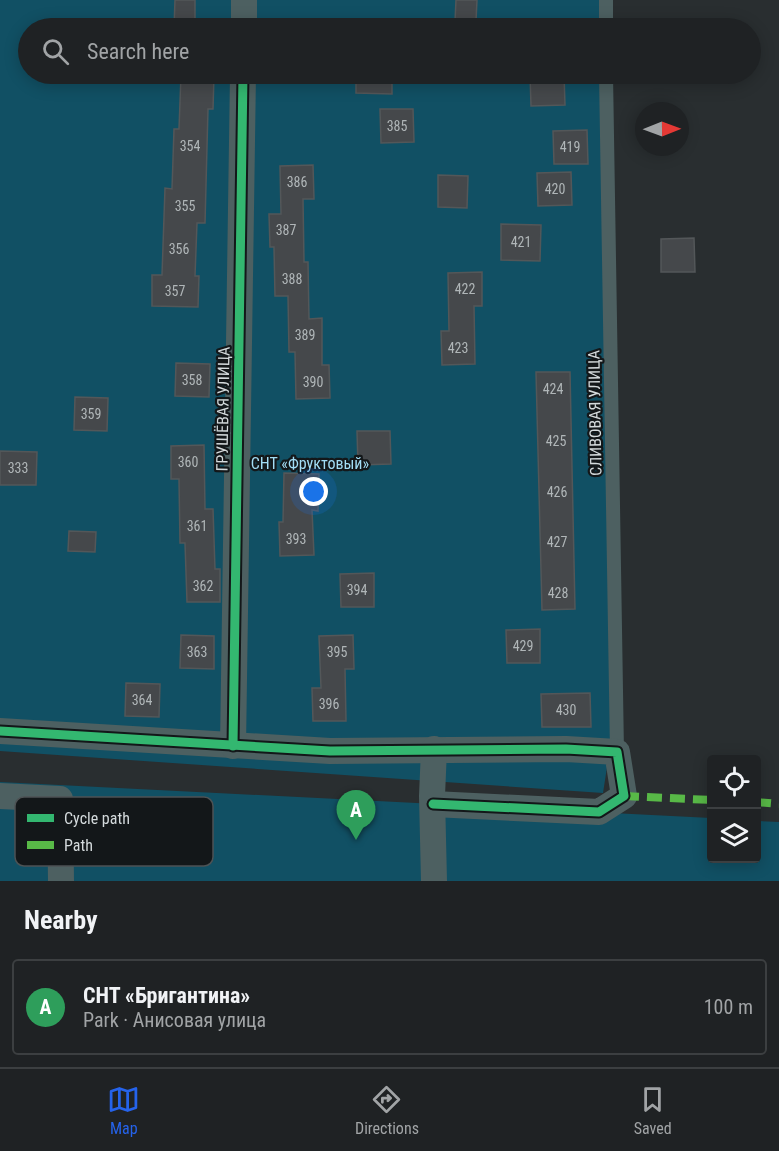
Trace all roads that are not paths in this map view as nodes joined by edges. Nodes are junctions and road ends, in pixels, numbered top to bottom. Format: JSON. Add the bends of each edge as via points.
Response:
{"nodes":[{"id":1,"x":244,"y":0,"type":"edge"},
{"id":2,"x":606,"y":0,"type":"edge"},
{"id":3,"x":244,"y":18,"type":"edge"},
{"id":4,"x":606,"y":18,"type":"edge"},
{"id":5,"x":243,"y":84,"type":"edge"},
{"id":6,"x":606,"y":84,"type":"edge"},
{"id":7,"x":0,"y":731,"type":"edge"},
{"id":8,"x":233,"y":746,"type":"junction"},
{"id":9,"x":434,"y":749,"type":"junction"},
{"id":10,"x":617,"y":752,"type":"junction"},
{"id":11,"x":0,"y":796,"type":"edge"},
{"id":12,"x":20,"y":797,"type":"edge"},
{"id":13,"x":433,"y":804,"type":"junction"},
{"id":14,"x":61,"y":866,"type":"edge"},
{"id":15,"x":434,"y":869,"type":"edge"},
{"id":16,"x":61,"y":881,"type":"edge"}],
"edges":[{"from":1,"to":3,"type":"street"},
{"from":2,"to":4,"type":"lane"},
{"from":5,"to":8,"type":"street","name":"ГРУШЁВАЯ УЛИЦА"},
{"from":6,"to":10,"type":"lane","name":"СЛИВОВАЯ УЛИЦА"},
{"from":7,"to":8,"type":"street"},
{"from":8,"to":9,"type":"street","via":[[330,751]]},
{"from":9,"to":10,"type":"street"},
{"from":9,"to":13,"type":"street"},
{"from":10,"to":13,"type":"street","via":[[624,795],[599,813]]},
{"from":11,"to":12,"type":"street"},
{"from":13,"to":15,"type":"street"},
{"from":14,"to":16,"type":"street"}]}
